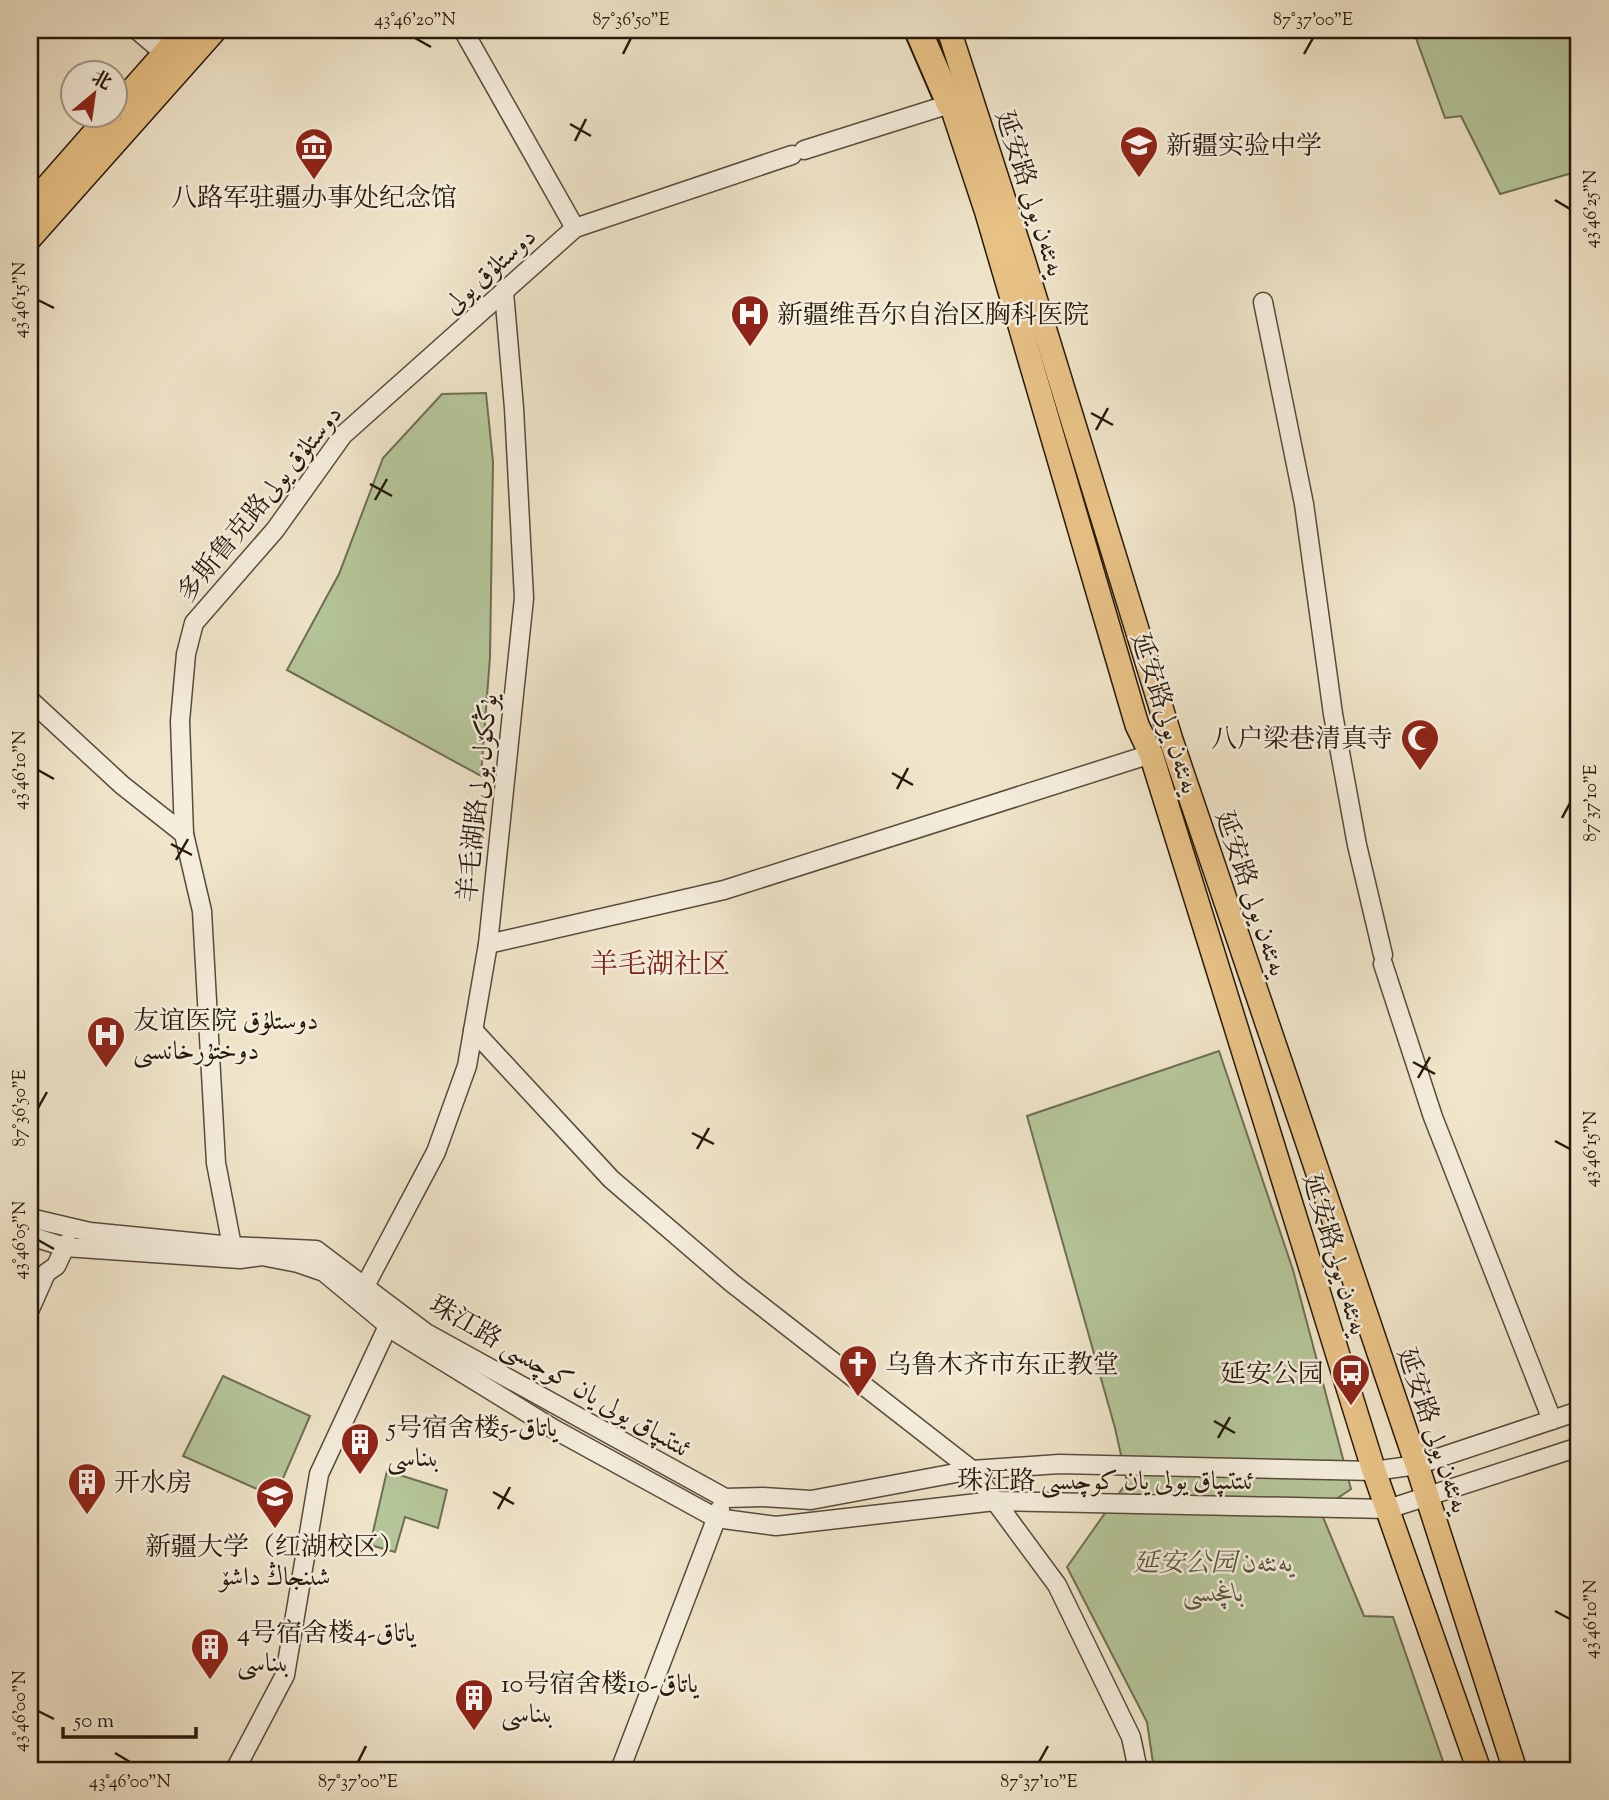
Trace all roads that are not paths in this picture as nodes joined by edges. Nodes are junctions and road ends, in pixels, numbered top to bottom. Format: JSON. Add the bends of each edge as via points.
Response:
{"nodes":[{"id":1,"x":137,"y":30,"type":"edge"},
{"id":2,"x":185,"y":30,"type":"edge"},
{"id":3,"x":215,"y":30,"type":"edge"},
{"id":4,"x":463,"y":30,"type":"edge"},
{"id":5,"x":918,"y":30,"type":"edge"},
{"id":6,"x":928,"y":30,"type":"edge"},
{"id":7,"x":949,"y":30,"type":"edge"},
{"id":8,"x":164,"y":53,"type":"junction"},
{"id":9,"x":130,"y":92,"type":"edge"},
{"id":10,"x":950,"y":104,"type":"junction"},
{"id":11,"x":97,"y":130,"type":"edge"},
{"id":12,"x":30,"y":206,"type":"edge"},
{"id":13,"x":575,"y":228,"type":"junction"},
{"id":14,"x":30,"y":238,"type":"edge"},
{"id":15,"x":504,"y":292,"type":"junction"},
{"id":16,"x":1263,"y":302,"type":"dead end"},
{"id":17,"x":438,"y":351,"type":"joint"},
{"id":18,"x":30,"y":700,"type":"edge"},
{"id":19,"x":1151,"y":754,"type":"junction"},
{"id":20,"x":184,"y":834,"type":"junction"},
{"id":21,"x":488,"y":944,"type":"junction"},
{"id":22,"x":473,"y":1030,"type":"junction"},
{"id":23,"x":30,"y":1218,"type":"edge"},
{"id":24,"x":30,"y":1236,"type":"edge"},
{"id":25,"x":66,"y":1245,"type":"junction"},
{"id":26,"x":236,"y":1253,"type":"junction"},
{"id":27,"x":365,"y":1286,"type":"junction"},
{"id":28,"x":30,"y":1309,"type":"edge"},
{"id":29,"x":388,"y":1326,"type":"junction"},
{"id":30,"x":1579,"y":1411,"type":"edge"},
{"id":31,"x":1552,"y":1420,"type":"junction"},
{"id":32,"x":1579,"y":1447,"type":"edge"},
{"id":33,"x":1417,"y":1465,"type":"junction"},
{"id":34,"x":972,"y":1470,"type":"junction"},
{"id":35,"x":1374,"y":1471,"type":"junction"},
{"id":36,"x":1427,"y":1497,"type":"junction"},
{"id":37,"x":725,"y":1498,"type":"junction"},
{"id":38,"x":995,"y":1501,"type":"junction"},
{"id":39,"x":1388,"y":1509,"type":"junction"},
{"id":40,"x":716,"y":1518,"type":"junction"},
{"id":41,"x":235,"y":1770,"type":"edge"},
{"id":42,"x":620,"y":1770,"type":"edge"},
{"id":43,"x":1138,"y":1770,"type":"edge"},
{"id":44,"x":1479,"y":1770,"type":"edge"},
{"id":45,"x":1516,"y":1770,"type":"edge"}],
"edges":[{"from":1,"to":8,"type":"street"},
{"from":2,"to":8,"type":"main road"},
{"from":3,"to":14,"type":"main road"},
{"from":4,"to":13,"type":"street"},
{"from":5,"to":10,"type":"highway"},
{"from":6,"to":10,"type":"main road","name":"延安路يەنئەن يولى"},
{"from":7,"to":33,"type":"main road","name":"延安路 يەنئەن يولى","via":[[1171,740]]},
{"from":8,"to":9,"type":"main road"},
{"from":10,"to":13,"type":"street"},
{"from":10,"to":19,"type":"main road","name":"延安路يەنئەن يولى","via":[[987,213],[1137,725]]},
{"from":11,"to":12,"type":"main road"},
{"from":13,"to":15,"type":"street","name":"دوستلۇق يولى"},
{"from":15,"to":17,"type":"street","name":"دوستلۇق يولى"},
{"from":15,"to":21,"type":"street","name":"羊毛湖路يۇڭكۆل يولى","via":[[524,598]]},
{"from":16,"to":31,"type":"street","via":[[1304,504],[1354,832],[1383,960],[1433,1117]]},
{"from":17,"to":20,"type":"street","name":"多斯鲁克路دوستلۇق يولى","via":[[343,435],[275,530],[194,623],[180,720]]},
{"from":18,"to":20,"type":"street","via":[[122,785]]},
{"from":19,"to":21,"type":"street","via":[[724,890]]},
{"from":19,"to":35,"type":"main road","name":"延安路يەنئەن يولى"},
{"from":20,"to":26,"type":"street","name":"多斯鲁克路دوستلۇق يولى","via":[[202,911],[216,1163]]},
{"from":21,"to":22,"type":"street","name":"羊毛湖路يۇڭكۆل يولى"},
{"from":22,"to":27,"type":"street","name":"羊毛湖路يۇڭكۆل يولى","via":[[467,1066],[436,1152]]},
{"from":22,"to":34,"type":"street","via":[[611,1180],[733,1283]]},
{"from":23,"to":26,"type":"street","name":"珠江路 ئىتتىپاق يولى يان كوچىسى","via":[[90,1232]]},
{"from":24,"to":25,"type":"street","name":"珠江路 ئىتتىپاق يولى يان كوچىسى"},
{"from":25,"to":26,"type":"street","name":"珠江路 ئىتتىپاق يولى يان كوچىسى"},
{"from":25,"to":28,"type":"street","via":[[56,1266],[46,1273]]},
{"from":26,"to":27,"type":"street","name":"珠江路 ئىتتىپاق يولى يان كوچىسى","via":[[316,1250]]},
{"from":26,"to":29,"type":"street","name":"珠江路 ئىتتىپاق يولى يان كوچىسى","via":[[324,1272]]},
{"from":27,"to":37,"type":"street","name":"珠江路 ئىتتىپاق يولى يان كوچىسى","via":[[426,1333]]},
{"from":29,"to":40,"type":"street","name":"珠江路 ئىتتىپاق يولى يان كوچىسى","via":[[552,1427]]},
{"from":29,"to":41,"type":"street","via":[[319,1474],[285,1675]]},
{"from":30,"to":31,"type":"street","name":"珠江路 ئىتتىپاق يولى يان كوچىسى"},
{"from":31,"to":33,"type":"street","name":"珠江路 ئىتتىپاق يولى يان كوچىسى"},
{"from":32,"to":36,"type":"street","name":"珠江路 ئىتتىپاق يولى يان كوچىسى"},
{"from":33,"to":35,"type":"street","name":"珠江路 ئىتتىپاق يولى يان كوچىسى"},
{"from":33,"to":36,"type":"main road","name":"延安路 يەنئەن يولى"},
{"from":34,"to":35,"type":"street","name":"珠江路 ئىتتىپاق يولى يان كوچىسى","via":[[1059,1464]]},
{"from":34,"to":37,"type":"street","name":"珠江路 ئىتتىپاق يولى يان كوچىسى","via":[[811,1500]]},
{"from":34,"to":38,"type":"street"},
{"from":35,"to":39,"type":"main road","name":"延安路يەنئەن يولى"},
{"from":36,"to":39,"type":"street","name":"珠江路 ئىتتىپاق يولى يان كوچىسى"},
{"from":36,"to":45,"type":"main road","name":"延安路 يەنئەن يولى"},
{"from":37,"to":40,"type":"street"},
{"from":38,"to":39,"type":"street","name":"珠江路 ئىتتىپاق يولى يان كوچىسى"},
{"from":38,"to":40,"type":"street","name":"珠江路 ئىتتىپاق يولى يان كوچىسى","via":[[776,1526]]},
{"from":38,"to":43,"type":"street","via":[[1058,1585],[1131,1737]]},
{"from":39,"to":44,"type":"main road","name":"延安路يەنئەن يولى"},
{"from":40,"to":42,"type":"street"}]}
